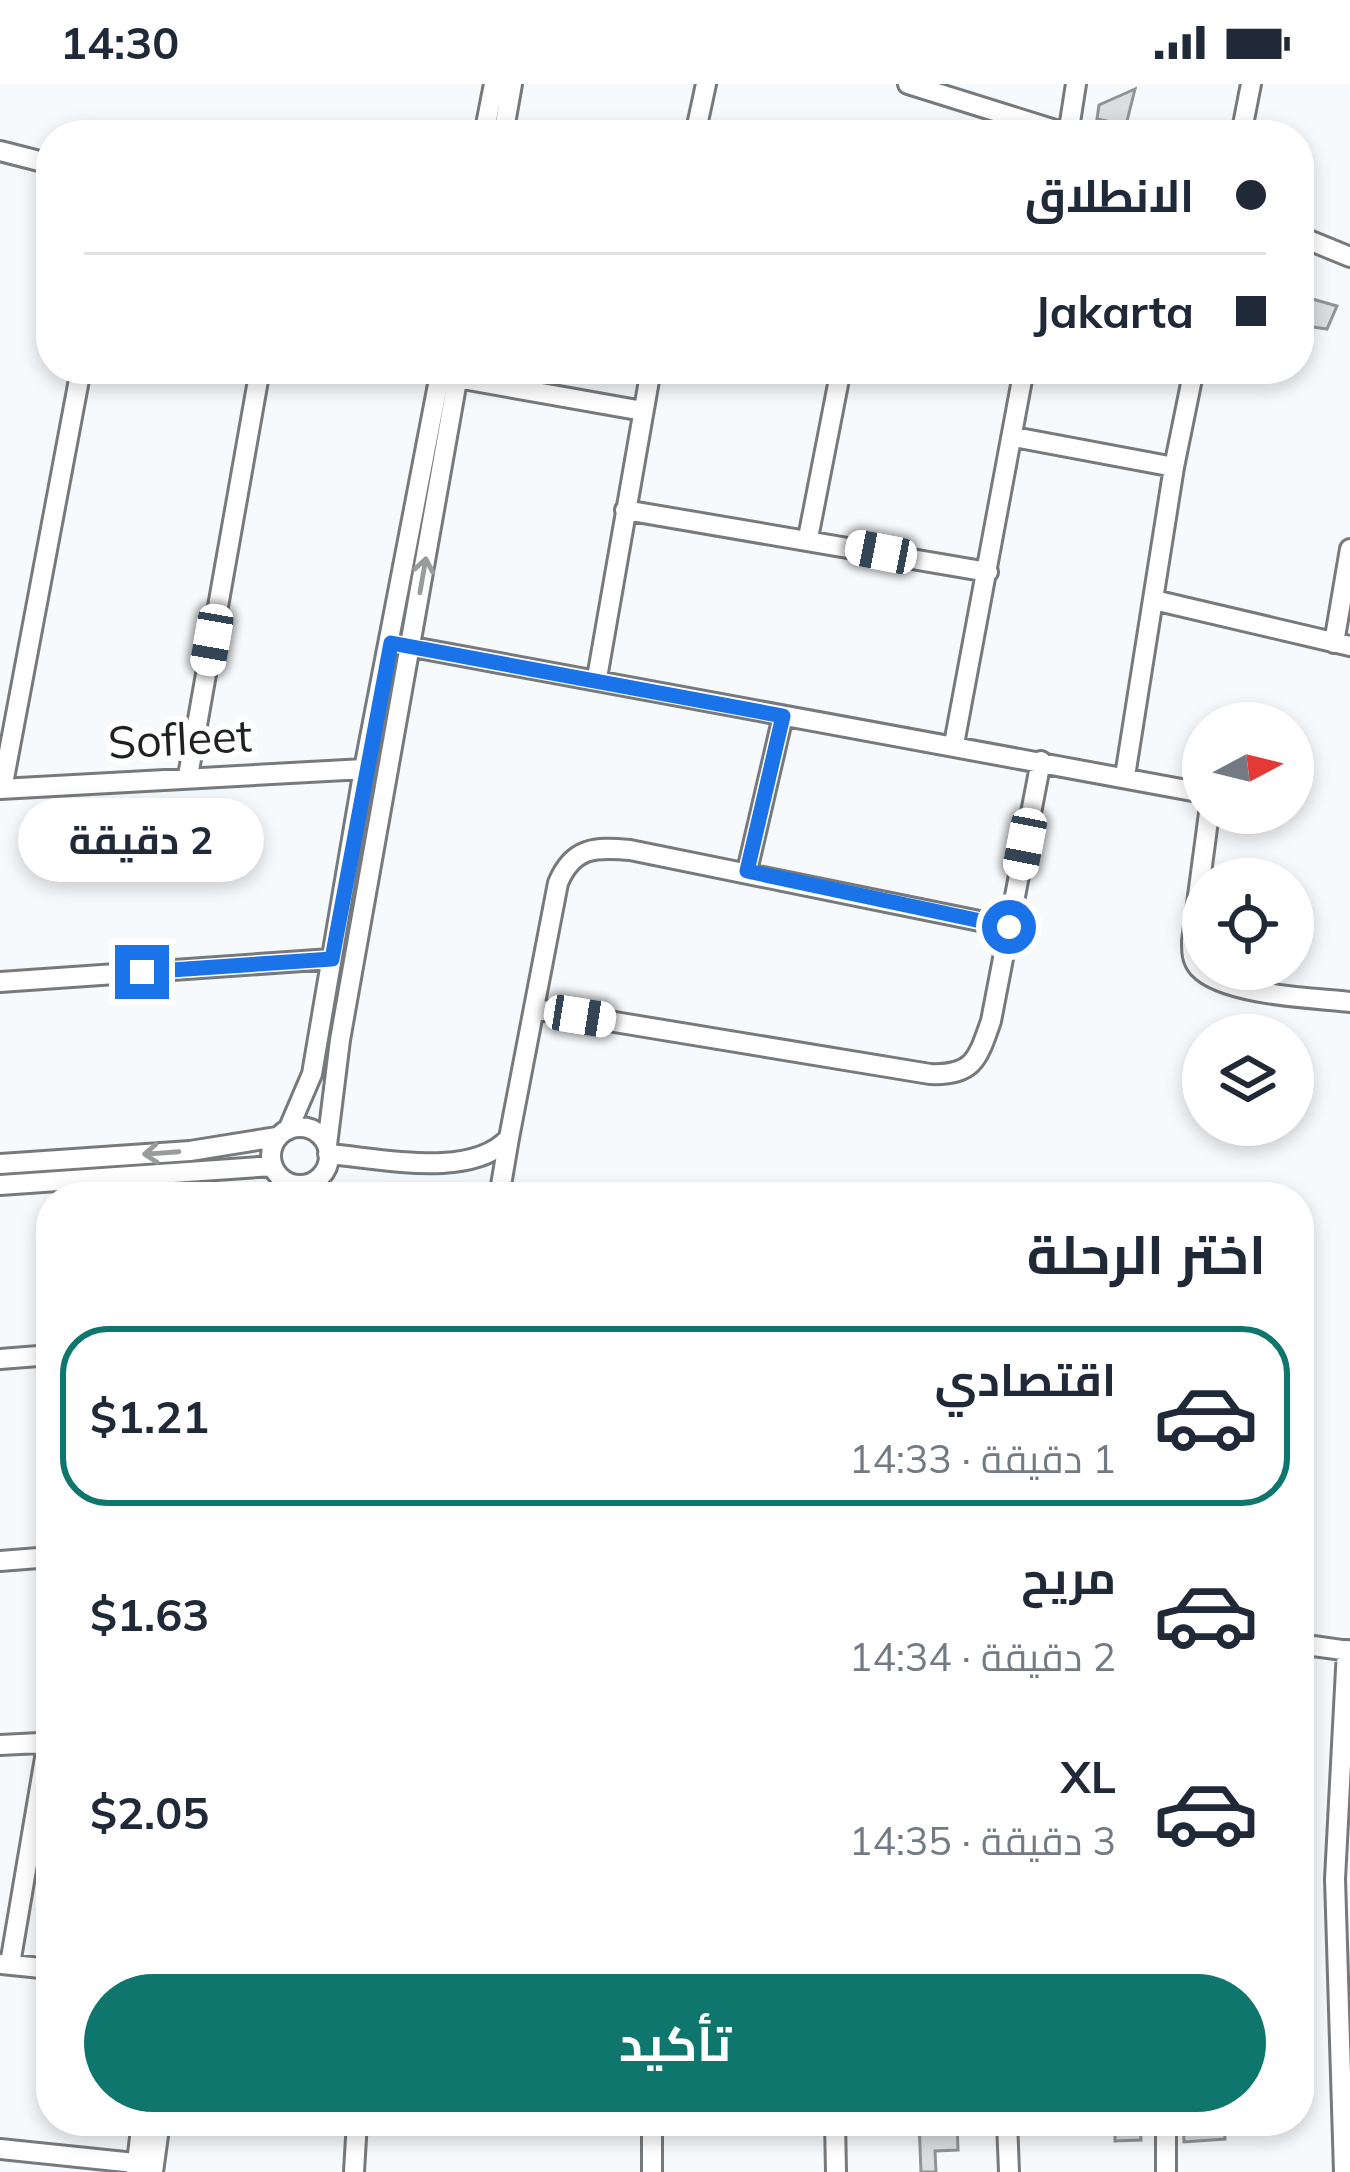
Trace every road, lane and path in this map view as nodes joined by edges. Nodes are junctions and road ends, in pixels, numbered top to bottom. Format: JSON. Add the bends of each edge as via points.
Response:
{"nodes":[{"id":1,"x":706,"y":84,"type":"edge"},
{"id":2,"x":908,"y":84,"type":"edge"},
{"id":3,"x":1076,"y":84,"type":"edge"},
{"id":4,"x":1251,"y":84,"type":"edge"},
{"id":5,"x":493,"y":85,"type":"edge"},
{"id":6,"x":487,"y":120,"type":"edge"},
{"id":7,"x":500,"y":120,"type":"edge"},
{"id":8,"x":698,"y":120,"type":"edge"},
{"id":9,"x":1021,"y":120,"type":"edge"},
{"id":10,"x":1070,"y":120,"type":"edge"},
{"id":11,"x":1244,"y":120,"type":"edge"},
{"id":12,"x":0,"y":151,"type":"edge"},
{"id":13,"x":36,"y":160,"type":"edge"},
{"id":14,"x":1314,"y":242,"type":"edge"},
{"id":15,"x":1350,"y":257,"type":"edge"},
{"id":16,"x":78,"y":384,"type":"edge"},
{"id":17,"x":257,"y":384,"type":"edge"},
{"id":18,"x":450,"y":384,"type":"edge"},
{"id":19,"x":511,"y":384,"type":"edge"},
{"id":20,"x":648,"y":384,"type":"edge"},
{"id":21,"x":838,"y":384,"type":"edge"},
{"id":22,"x":1022,"y":384,"type":"edge"},
{"id":23,"x":1191,"y":384,"type":"edge"},
{"id":24,"x":643,"y":411,"type":"junction"},
{"id":25,"x":1014,"y":437,"type":"junction"},
{"id":26,"x":1174,"y":467,"type":"junction"},
{"id":27,"x":625,"y":510,"type":"junction"},
{"id":28,"x":808,"y":538,"type":"junction"},
{"id":29,"x":1350,"y":549,"type":"edge"},
{"id":30,"x":988,"y":572,"type":"junction"},
{"id":31,"x":1154,"y":600,"type":"junction"},
{"id":32,"x":401,"y":645,"type":"junction"},
{"id":33,"x":1342,"y":645,"type":"edge"},
{"id":34,"x":597,"y":678,"type":"junction"},
{"id":35,"x":783,"y":716,"type":"junction"},
{"id":36,"x":954,"y":744,"type":"junction"},
{"id":37,"x":1041,"y":761,"type":"junction"},
{"id":38,"x":364,"y":769,"type":"junction"},
{"id":39,"x":188,"y":776,"type":"junction"},
{"id":40,"x":1124,"y":776,"type":"junction"},
{"id":41,"x":1182,"y":788,"type":"edge"},
{"id":42,"x":1,"y":789,"type":"edge"},
{"id":43,"x":1206,"y":834,"type":"edge"},
{"id":44,"x":747,"y":871,"type":"junction"},
{"id":45,"x":1009,"y":927,"type":"junction"},
{"id":46,"x":332,"y":959,"type":"junction"},
{"id":47,"x":0,"y":982,"type":"edge"},
{"id":48,"x":1350,"y":1002,"type":"edge"},
{"id":49,"x":536,"y":1009,"type":"junction"},
{"id":50,"x":317,"y":1037,"type":"junction"},
{"id":51,"x":340,"y":1040,"type":"junction"},
{"id":52,"x":283,"y":1134,"type":"junction"},
{"id":53,"x":509,"y":1138,"type":"junction"},
{"id":54,"x":327,"y":1150,"type":"junction"},
{"id":55,"x":0,"y":1164,"type":"edge"},
{"id":56,"x":279,"y":1180,"type":"edge"},
{"id":57,"x":167,"y":1182,"type":"edge"},
{"id":58,"x":317,"y":1182,"type":"edge"},
{"id":59,"x":502,"y":1182,"type":"edge"},
{"id":60,"x":36,"y":1184,"type":"edge"},
{"id":61,"x":0,"y":1185,"type":"edge"},
{"id":62,"x":36,"y":1356,"type":"edge"},
{"id":63,"x":0,"y":1359,"type":"edge"},
{"id":64,"x":36,"y":1558,"type":"edge"},
{"id":65,"x":0,"y":1561,"type":"edge"},
{"id":66,"x":1314,"y":1646,"type":"edge"},
{"id":67,"x":1349,"y":1651,"type":"edge"},
{"id":68,"x":36,"y":1742,"type":"edge"},
{"id":69,"x":0,"y":1745,"type":"edge"},
{"id":70,"x":36,"y":1804,"type":"edge"},
{"id":71,"x":5,"y":1964,"type":"edge"},
{"id":72,"x":36,"y":1967,"type":"edge"},
{"id":73,"x":143,"y":2136,"type":"edge"},
{"id":74,"x":155,"y":2136,"type":"edge"},
{"id":75,"x":356,"y":2136,"type":"edge"},
{"id":76,"x":652,"y":2136,"type":"edge"},
{"id":77,"x":835,"y":2136,"type":"edge"},
{"id":78,"x":1008,"y":2136,"type":"edge"},
{"id":79,"x":1166,"y":2136,"type":"edge"},
{"id":80,"x":0,"y":2149,"type":"edge"},
{"id":81,"x":145,"y":2168,"type":"edge"},
{"id":82,"x":354,"y":2172,"type":"edge"},
{"id":83,"x":652,"y":2172,"type":"edge"},
{"id":84,"x":836,"y":2172,"type":"edge"},
{"id":85,"x":1010,"y":2172,"type":"edge"},
{"id":86,"x":1166,"y":2172,"type":"edge"},
{"id":87,"x":1344,"y":2172,"type":"edge"}],
"edges":[{"from":1,"to":8,"type":"street"},
{"from":2,"to":9,"type":"street"},
{"from":3,"to":10,"type":"street"},
{"from":4,"to":11,"type":"street"},
{"from":5,"to":6,"type":"street"},
{"from":5,"to":7,"type":"street"},
{"from":12,"to":13,"type":"street"},
{"from":14,"to":15,"type":"street"},
{"from":16,"to":42,"type":"street"},
{"from":17,"to":39,"type":"street"},
{"from":18,"to":32,"type":"street"},
{"from":19,"to":24,"type":"street"},
{"from":20,"to":24,"type":"street"},
{"from":21,"to":28,"type":"street"},
{"from":22,"to":25,"type":"street"},
{"from":23,"to":26,"type":"street"},
{"from":24,"to":27,"type":"street"},
{"from":25,"to":26,"type":"street"},
{"from":25,"to":30,"type":"street"},
{"from":26,"to":31,"type":"street"},
{"from":27,"to":28,"type":"street"},
{"from":27,"to":34,"type":"street"},
{"from":28,"to":30,"type":"street"},
{"from":29,"to":33,"type":"street"},
{"from":30,"to":36,"type":"street"},
{"from":31,"to":33,"type":"street"},
{"from":31,"to":40,"type":"street"},
{"from":32,"to":34,"type":"street"},
{"from":32,"to":38,"type":"street"},
{"from":32,"to":51,"type":"street"},
{"from":34,"to":35,"type":"street"},
{"from":35,"to":36,"type":"street"},
{"from":35,"to":44,"type":"street"},
{"from":36,"to":37,"type":"street"},
{"from":37,"to":40,"type":"street"},
{"from":37,"to":45,"type":"street"},
{"from":38,"to":39,"type":"street","name":"Sofleet"},
{"from":38,"to":46,"type":"street"},
{"from":39,"to":42,"type":"street","name":"Sofleet"},
{"from":40,"to":41,"type":"street"},
{"from":43,"to":48,"type":"street","via":[[1192,941],[1199,968],[1234,985]]},
{"from":44,"to":45,"type":"street"},
{"from":44,"to":49,"type":"street","via":[[630,850],[583,852],[558,883]]},
{"from":45,"to":49,"type":"street","via":[[978,1056],[951,1075]]},
{"from":46,"to":47,"type":"street"},
{"from":46,"to":50,"type":"street"},
{"from":49,"to":53,"type":"street"},
{"from":50,"to":51,"type":"street"},
{"from":50,"to":52,"type":"street","via":[[307,1092]]},
{"from":51,"to":54,"type":"street"},
{"from":52,"to":54,"type":"street","via":[[315,1131]]},
{"from":52,"to":55,"type":"street","one_way":true,"via":[[190,1150]]},
{"from":52,"to":56,"type":"street","via":[[271,1153]]},
{"from":53,"to":54,"type":"street","via":[[490,1154],[456,1163]]},
{"from":53,"to":59,"type":"street"},
{"from":54,"to":58,"type":"street"},
{"from":56,"to":57,"type":"street"},
{"from":60,"to":61,"type":"street"},
{"from":62,"to":63,"type":"street"},
{"from":64,"to":65,"type":"street"},
{"from":66,"to":67,"type":"street"},
{"from":67,"to":87,"type":"street","via":[[1335,1879]]},
{"from":68,"to":69,"type":"street"},
{"from":70,"to":71,"type":"street"},
{"from":71,"to":72,"type":"street"},
{"from":73,"to":81,"type":"street"},
{"from":74,"to":81,"type":"street"},
{"from":75,"to":82,"type":"street"},
{"from":76,"to":83,"type":"street"},
{"from":77,"to":84,"type":"street"},
{"from":78,"to":85,"type":"street"},
{"from":79,"to":86,"type":"street"},
{"from":80,"to":81,"type":"street"}]}
